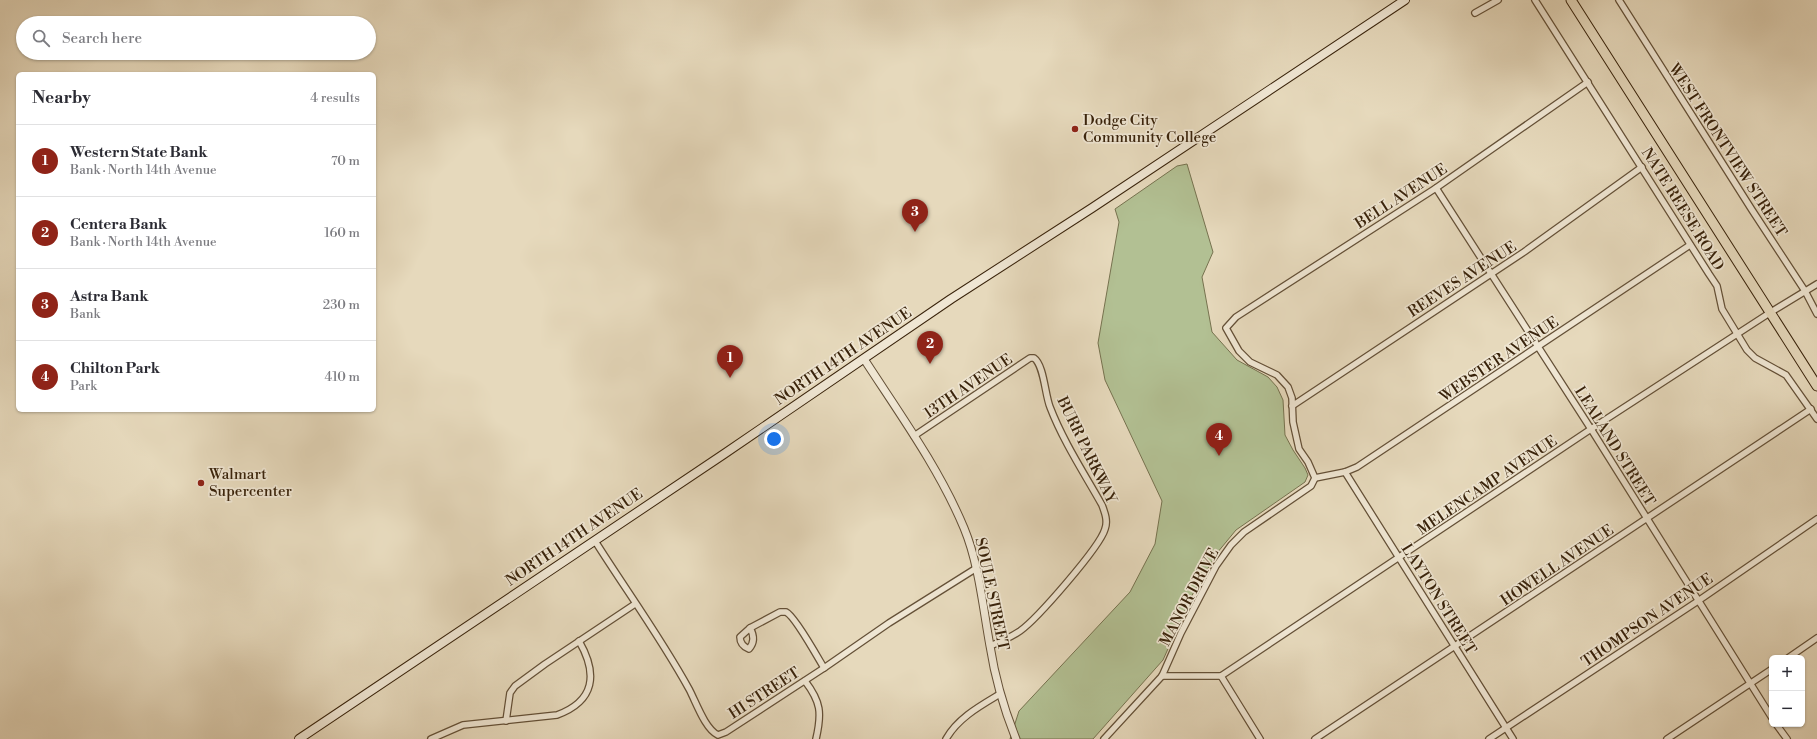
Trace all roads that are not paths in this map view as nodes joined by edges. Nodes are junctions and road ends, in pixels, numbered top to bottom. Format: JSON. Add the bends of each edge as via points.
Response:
{"nodes":[{"id":1,"x":1404,"y":0,"type":"edge"},
{"id":2,"x":1498,"y":0,"type":"edge"},
{"id":3,"x":1535,"y":0,"type":"edge"},
{"id":4,"x":1571,"y":0,"type":"edge"},
{"id":5,"x":1619,"y":0,"type":"edge"},
{"id":6,"x":1475,"y":13,"type":"dead end"},
{"id":7,"x":1588,"y":82,"type":"junction"},
{"id":8,"x":1642,"y":168,"type":"junction"},
{"id":9,"x":1436,"y":188,"type":"junction"},
{"id":10,"x":1690,"y":245,"type":"junction"},
{"id":11,"x":1491,"y":274,"type":"junction"},
{"id":12,"x":1817,"y":284,"type":"edge"},
{"id":13,"x":1806,"y":291,"type":"junction"},
{"id":14,"x":1771,"y":312,"type":"junction"},
{"id":15,"x":1817,"y":314,"type":"edge"},
{"id":16,"x":1738,"y":334,"type":"junction"},
{"id":17,"x":1539,"y":347,"type":"junction"},
{"id":18,"x":864,"y":359,"type":"junction"},
{"id":19,"x":1036,"y":360,"type":"joint"},
{"id":20,"x":1817,"y":386,"type":"edge"},
{"id":21,"x":1292,"y":406,"type":"junction"},
{"id":22,"x":1811,"y":409,"type":"junction"},
{"id":23,"x":1817,"y":419,"type":"edge"},
{"id":24,"x":1591,"y":429,"type":"junction"},
{"id":25,"x":914,"y":436,"type":"junction"},
{"id":26,"x":1345,"y":472,"type":"junction"},
{"id":27,"x":1315,"y":478,"type":"junction"},
{"id":28,"x":1817,"y":519,"type":"edge"},
{"id":29,"x":1647,"y":520,"type":"junction"},
{"id":30,"x":595,"y":541,"type":"junction"},
{"id":31,"x":1399,"y":559,"type":"junction"},
{"id":32,"x":975,"y":569,"type":"junction"},
{"id":33,"x":1698,"y":601,"type":"junction"},
{"id":34,"x":635,"y":604,"type":"junction"},
{"id":35,"x":750,"y":628,"type":"dead end"},
{"id":36,"x":1817,"y":638,"type":"edge"},
{"id":37,"x":580,"y":641,"type":"junction"},
{"id":38,"x":990,"y":646,"type":"junction"},
{"id":39,"x":1455,"y":647,"type":"junction"},
{"id":40,"x":1792,"y":655,"type":"edge"},
{"id":41,"x":824,"y":668,"type":"junction"},
{"id":42,"x":1769,"y":671,"type":"edge"},
{"id":43,"x":1162,"y":676,"type":"junction"},
{"id":44,"x":1221,"y":676,"type":"junction"},
{"id":45,"x":805,"y":680,"type":"junction"},
{"id":46,"x":1750,"y":684,"type":"junction"},
{"id":47,"x":1000,"y":694,"type":"junction"},
{"id":48,"x":1769,"y":713,"type":"edge"},
{"id":49,"x":506,"y":721,"type":"junction"},
{"id":50,"x":1778,"y":727,"type":"edge"},
{"id":51,"x":1506,"y":728,"type":"junction"},
{"id":52,"x":299,"y":739,"type":"edge"},
{"id":53,"x":431,"y":739,"type":"edge"},
{"id":54,"x":816,"y":739,"type":"edge"},
{"id":55,"x":946,"y":739,"type":"edge"},
{"id":56,"x":1016,"y":739,"type":"edge"},
{"id":57,"x":1104,"y":739,"type":"edge"},
{"id":58,"x":1260,"y":739,"type":"edge"},
{"id":59,"x":1315,"y":739,"type":"edge"},
{"id":60,"x":1489,"y":739,"type":"edge"},
{"id":61,"x":1513,"y":739,"type":"edge"},
{"id":62,"x":1667,"y":739,"type":"edge"},
{"id":63,"x":1787,"y":739,"type":"edge"}],
"edges":[{"from":1,"to":18,"type":"main road","name":"NORTH 14TH AVENUE"},
{"from":2,"to":6,"type":"street"},
{"from":3,"to":7,"type":"street","name":"NATE REESE ROAD"},
{"from":4,"to":14,"type":"highway"},
{"from":5,"to":13,"type":"street","name":"WEST FRONTVIEW STREET"},
{"from":7,"to":8,"type":"street","name":"NATE REESE ROAD"},
{"from":7,"to":9,"type":"street","name":"BELL AVENUE"},
{"from":8,"to":10,"type":"street","name":"NATE REESE ROAD"},
{"from":8,"to":11,"type":"street","name":"REEVES AVENUE"},
{"from":9,"to":11,"type":"street","name":"LEALAND STREET"},
{"from":9,"to":21,"type":"street","name":"BELL AVENUE","via":[[1236,317],[1226,328],[1239,351],[1250,362],[1277,375],[1288,387]]},
{"from":10,"to":16,"type":"street","name":"NATE REESE ROAD","via":[[1717,286],[1722,309]]},
{"from":10,"to":17,"type":"street","name":"WEBSTER AVENUE"},
{"from":11,"to":17,"type":"street","name":"LEALAND STREET"},
{"from":11,"to":21,"type":"street","name":"REEVES AVENUE"},
{"from":12,"to":13,"type":"street","name":"MELENCAMP AVENUE"},
{"from":13,"to":14,"type":"street","name":"MELENCAMP AVENUE"},
{"from":13,"to":15,"type":"street","name":"WEST FRONTVIEW STREET"},
{"from":14,"to":16,"type":"street","name":"MELENCAMP AVENUE"},
{"from":14,"to":20,"type":"highway"},
{"from":16,"to":22,"type":"street","name":"NATE REESE ROAD","via":[[1755,358],[1786,375]]},
{"from":16,"to":24,"type":"street","name":"MELENCAMP AVENUE"},
{"from":17,"to":24,"type":"street","name":"LEALAND STREET"},
{"from":17,"to":26,"type":"street","name":"WEBSTER AVENUE","via":[[1357,467]]},
{"from":18,"to":25,"type":"street","name":"SOULE STREET"},
{"from":18,"to":30,"type":"main road","name":"NORTH 14TH AVENUE"},
{"from":19,"to":25,"type":"street","name":"13TH AVENUE","via":[[1030,358]]},
{"from":19,"to":38,"type":"street","name":"BURR PARKWAY","via":[[1058,425],[1102,505],[1106,528],[1090,555],[1044,607],[1021,630]]},
{"from":21,"to":27,"type":"street","via":[[1300,449]]},
{"from":22,"to":23,"type":"street","name":"NATE REESE ROAD"},
{"from":22,"to":29,"type":"street","name":"HOWELL AVENUE"},
{"from":24,"to":29,"type":"street","name":"LEALAND STREET"},
{"from":24,"to":31,"type":"street","name":"MELENCAMP AVENUE"},
{"from":25,"to":32,"type":"street","name":"SOULE STREET","via":[[964,528]]},
{"from":26,"to":27,"type":"street","name":"WEBSTER AVENUE"},
{"from":26,"to":31,"type":"street","name":"LAYTON STREET"},
{"from":27,"to":43,"type":"street","name":"MANOR DRIVE","via":[[1311,486],[1244,532],[1231,545],[1216,566]]},
{"from":28,"to":33,"type":"street","name":"THOMPSON AVENUE"},
{"from":29,"to":33,"type":"street","name":"LEALAND STREET"},
{"from":29,"to":39,"type":"street","name":"HOWELL AVENUE"},
{"from":30,"to":34,"type":"street","name":"HI STREET"},
{"from":30,"to":52,"type":"main road","name":"NORTH 14TH AVENUE"},
{"from":31,"to":39,"type":"street","name":"LAYTON STREET"},
{"from":31,"to":44,"type":"street","name":"MELENCAMP AVENUE"},
{"from":32,"to":38,"type":"street","name":"SOULE STREET"},
{"from":32,"to":41,"type":"street","name":"HI STREET"},
{"from":33,"to":46,"type":"street","name":"LEALAND STREET"},
{"from":33,"to":51,"type":"street","name":"THOMPSON AVENUE"},
{"from":34,"to":37,"type":"street"},
{"from":34,"to":45,"type":"street","name":"HI STREET","via":[[684,680],[707,725],[718,735]]},
{"from":35,"to":41,"type":"street","via":[[780,612],[786,612],[805,636]]},
{"from":36,"to":40,"type":"street"},
{"from":37,"to":49,"type":"street","via":[[515,686],[510,692]]},
{"from":37,"to":49,"type":"street","via":[[591,668],[590,682],[585,695],[577,705],[557,715]]},
{"from":38,"to":47,"type":"street","name":"SOULE STREET"},
{"from":39,"to":51,"type":"street","name":"LAYTON STREET"},
{"from":39,"to":59,"type":"street","name":"HOWELL AVENUE"},
{"from":41,"to":45,"type":"street","name":"HI STREET"},
{"from":42,"to":46,"type":"street"},
{"from":43,"to":44,"type":"street"},
{"from":43,"to":57,"type":"street","name":"MANOR DRIVE"},
{"from":44,"to":58,"type":"street"},
{"from":45,"to":54,"type":"street","via":[[815,693],[821,713]]},
{"from":46,"to":48,"type":"street","name":"LEALAND STREET"},
{"from":46,"to":62,"type":"street"},
{"from":47,"to":55,"type":"street","via":[[970,713],[951,730]]},
{"from":47,"to":56,"type":"street","name":"SOULE STREET"},
{"from":49,"to":53,"type":"street","via":[[463,725]]},
{"from":50,"to":63,"type":"street"},
{"from":51,"to":60,"type":"street","name":"THOMPSON AVENUE"},
{"from":51,"to":61,"type":"street","name":"LAYTON STREET"}]}
